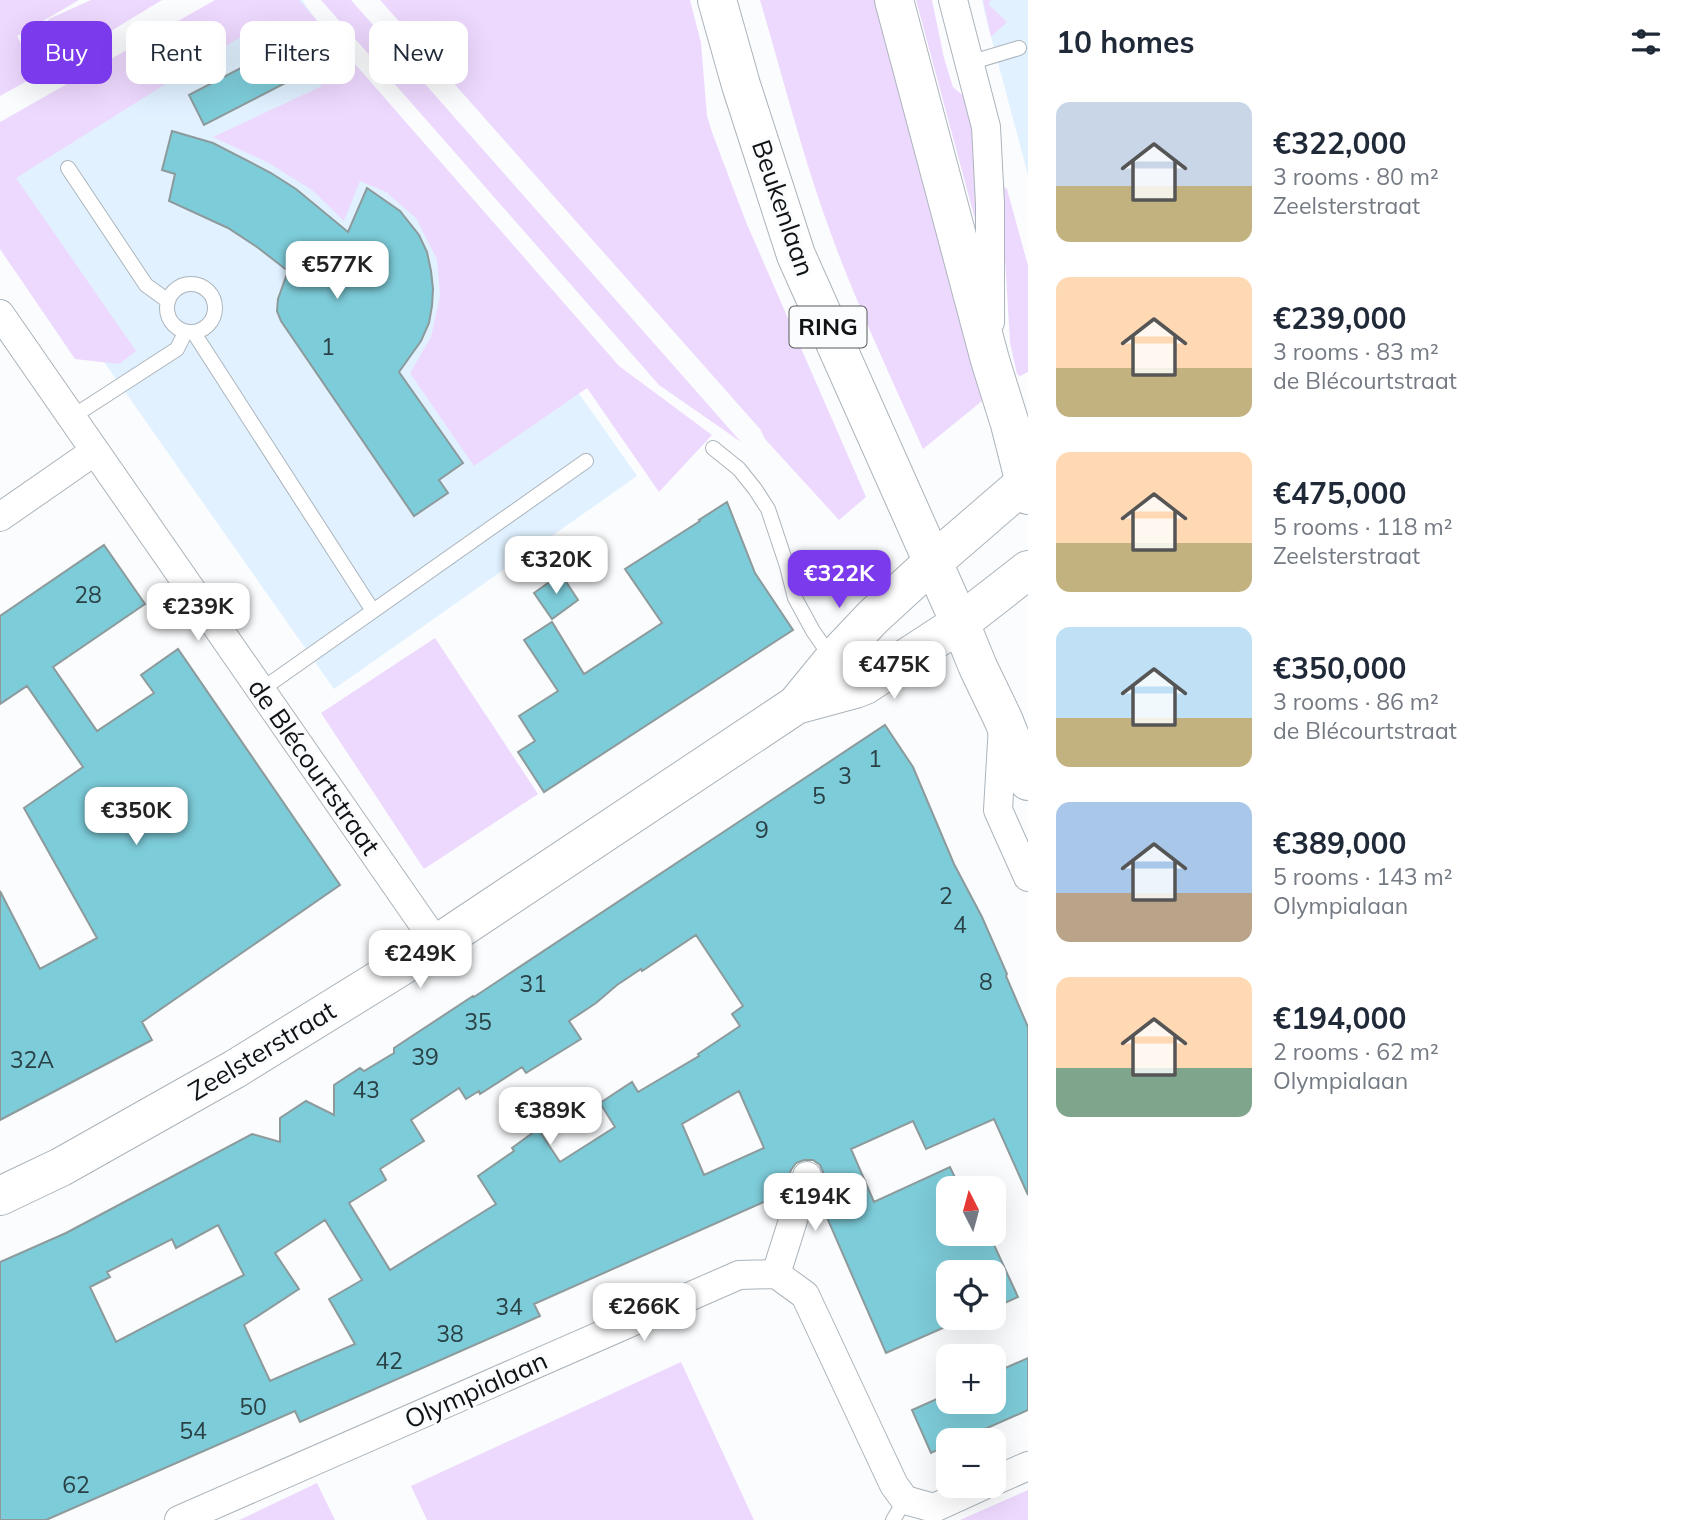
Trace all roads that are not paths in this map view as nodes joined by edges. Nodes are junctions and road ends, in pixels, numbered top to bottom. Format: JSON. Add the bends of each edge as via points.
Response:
{"nodes":[{"id":1,"x":716,"y":0,"type":"edge"},
{"id":2,"x":894,"y":0,"type":"edge"},
{"id":3,"x":953,"y":0,"type":"edge"},
{"id":4,"x":1019,"y":48,"type":"dead end"},
{"id":5,"x":969,"y":62,"type":"junction"},
{"id":6,"x":68,"y":168,"type":"dead end"},
{"id":7,"x":167,"y":301,"type":"junction"},
{"id":8,"x":0,"y":314,"type":"edge"},
{"id":9,"x":190,"y":333,"type":"junction"},
{"id":10,"x":990,"y":360,"type":"junction"},
{"id":11,"x":72,"y":417,"type":"junction"},
{"id":12,"x":713,"y":448,"type":"dead end"},
{"id":13,"x":95,"y":451,"type":"junction"},
{"id":14,"x":586,"y":461,"type":"dead end"},
{"id":15,"x":1027,"y":486,"type":"edge"},
{"id":16,"x":0,"y":517,"type":"edge"},
{"id":17,"x":933,"y":562,"type":"junction"},
{"id":18,"x":1028,"y":570,"type":"edge"},
{"id":19,"x":373,"y":611,"type":"junction"},
{"id":20,"x":960,"y":623,"type":"junction"},
{"id":21,"x":844,"y":675,"type":"junction"},
{"id":22,"x":261,"y":690,"type":"junction"},
{"id":23,"x":1003,"y":719,"type":"junction"},
{"id":24,"x":1028,"y":781,"type":"edge"},
{"id":25,"x":1028,"y":877,"type":"edge"},
{"id":26,"x":437,"y":944,"type":"junction"},
{"id":27,"x":807,"y":1176,"type":"dead end"},
{"id":28,"x":0,"y":1196,"type":"edge"},
{"id":29,"x":776,"y":1274,"type":"junction"},
{"id":30,"x":1028,"y":1466,"type":"edge"},
{"id":31,"x":1006,"y":1476,"type":"edge"},
{"id":32,"x":956,"y":1498,"type":"edge"},
{"id":33,"x":899,"y":1510,"type":"edge"},
{"id":34,"x":179,"y":1520,"type":"edge"}],
"edges":[{"from":1,"to":17,"type":"street","name":"Beukenlaan","number":"RING","via":[[796,255]]},
{"from":2,"to":10,"type":"street"},
{"from":3,"to":5,"type":"street"},
{"from":4,"to":5,"type":"lane"},
{"from":5,"to":10,"type":"street","via":[[986,127]]},
{"from":6,"to":7,"type":"lane","via":[[146,285]]},
{"from":7,"to":9,"type":"lane","via":[[172,324]]},
{"from":7,"to":9,"type":"lane","via":[[182,285],[196,285],[210,294],[213,318],[202,330]]},
{"from":8,"to":11,"type":"street","name":"de Blécourtstraat"},
{"from":9,"to":11,"type":"lane","via":[[177,349]]},
{"from":9,"to":19,"type":"lane"},
{"from":10,"to":15,"type":"street"},
{"from":11,"to":13,"type":"street","name":"de Blécourtstraat"},
{"from":12,"to":21,"type":"lane","via":[[739,470],[768,509],[795,597]]},
{"from":13,"to":16,"type":"street"},
{"from":13,"to":22,"type":"street","name":"de Blécourtstraat"},
{"from":14,"to":19,"type":"lane"},
{"from":15,"to":17,"type":"street"},
{"from":17,"to":20,"type":"street","number":"RING"},
{"from":17,"to":21,"type":"street","via":[[873,617]]},
{"from":18,"to":20,"type":"street","name":"Zeelsterstraat"},
{"from":19,"to":22,"type":"lane"},
{"from":20,"to":21,"type":"street","name":"Zeelsterstraat","via":[[865,685]]},
{"from":20,"to":23,"type":"street","number":"RING"},
{"from":21,"to":26,"type":"street","name":"Zeelsterstraat"},
{"from":22,"to":26,"type":"street","name":"de Blécourtstraat"},
{"from":23,"to":24,"type":"street","number":"RING"},
{"from":23,"to":25,"type":"street","via":[[998,810]]},
{"from":26,"to":28,"type":"street","name":"Zeelsterstraat","via":[[235,1069]]},
{"from":27,"to":29,"type":"street"},
{"from":29,"to":33,"type":"street","via":[[805,1295],[894,1485]]},
{"from":29,"to":34,"type":"street","name":"Olympialaan","via":[[739,1275]]},
{"from":30,"to":31,"type":"street"},
{"from":32,"to":33,"type":"street","via":[[934,1508]]}]}
